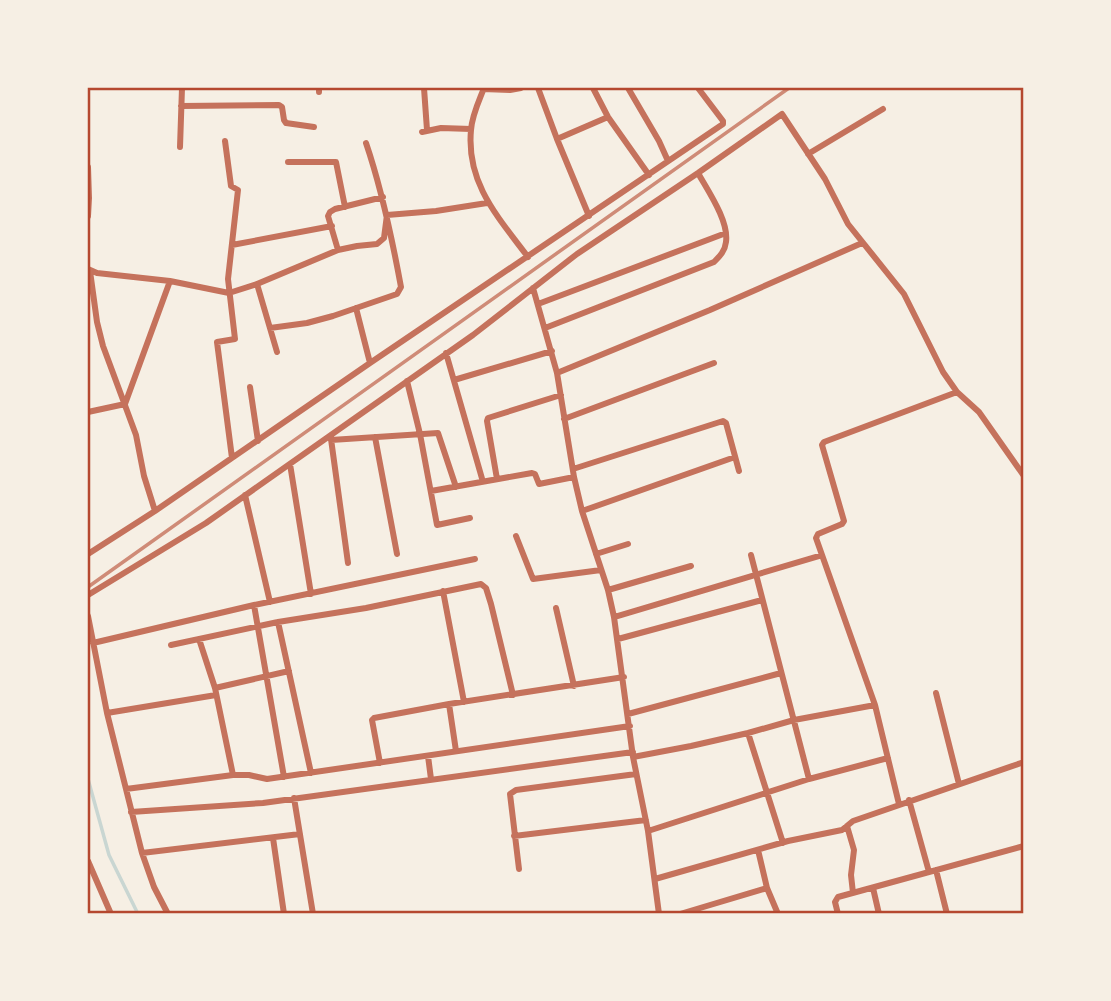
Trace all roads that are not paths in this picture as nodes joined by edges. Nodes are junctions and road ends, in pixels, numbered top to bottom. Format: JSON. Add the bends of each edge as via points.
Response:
{"nodes":[{"id":1,"x":182,"y":88,"type":"edge"},
{"id":2,"x":424,"y":88,"type":"edge"},
{"id":3,"x":483,"y":88,"type":"edge"},
{"id":4,"x":521,"y":88,"type":"edge"},
{"id":5,"x":538,"y":88,"type":"edge"},
{"id":6,"x":593,"y":88,"type":"edge"},
{"id":7,"x":628,"y":88,"type":"edge"},
{"id":8,"x":698,"y":88,"type":"edge"},
{"id":9,"x":181,"y":106,"type":"junction"},
{"id":10,"x":883,"y":109,"type":"dead end"},
{"id":11,"x":608,"y":117,"type":"junction"},
{"id":12,"x":314,"y":127,"type":"dead end"},
{"id":13,"x":471,"y":129,"type":"junction"},
{"id":14,"x":556,"y":139,"type":"junction"},
{"id":15,"x":225,"y":141,"type":"dead end"},
{"id":16,"x":366,"y":143,"type":"dead end"},
{"id":17,"x":180,"y":147,"type":"dead end"},
{"id":18,"x":808,"y":154,"type":"junction"},
{"id":19,"x":668,"y":161,"type":"junction"},
{"id":20,"x":288,"y":162,"type":"dead end"},
{"id":21,"x":88,"y":167,"type":"edge"},
{"id":22,"x":698,"y":173,"type":"junction"},
{"id":23,"x":649,"y":175,"type":"junction"},
{"id":24,"x":383,"y":197,"type":"junction"},
{"id":25,"x":487,"y":203,"type":"junction"},
{"id":26,"x":345,"y":207,"type":"junction"},
{"id":27,"x":387,"y":215,"type":"junction"},
{"id":28,"x":88,"y":216,"type":"edge"},
{"id":29,"x":589,"y":216,"type":"junction"},
{"id":30,"x":332,"y":226,"type":"junction"},
{"id":31,"x":726,"y":233,"type":"junction"},
{"id":32,"x":862,"y":243,"type":"junction"},
{"id":33,"x":232,"y":245,"type":"junction"},
{"id":34,"x":338,"y":250,"type":"junction"},
{"id":35,"x":528,"y":257,"type":"junction"},
{"id":36,"x":89,"y":270,"type":"edge"},
{"id":37,"x":170,"y":281,"type":"junction"},
{"id":38,"x":257,"y":284,"type":"junction"},
{"id":39,"x":533,"y":288,"type":"junction"},
{"id":40,"x":229,"y":293,"type":"junction"},
{"id":41,"x":538,"y":304,"type":"junction"},
{"id":42,"x":356,"y":308,"type":"junction"},
{"id":43,"x":271,"y":328,"type":"junction"},
{"id":44,"x":545,"y":328,"type":"junction"},
{"id":45,"x":552,"y":351,"type":"junction"},
{"id":46,"x":277,"y":352,"type":"dead end"},
{"id":47,"x":446,"y":353,"type":"junction"},
{"id":48,"x":370,"y":363,"type":"junction"},
{"id":49,"x":714,"y":363,"type":"dead end"},
{"id":50,"x":557,"y":373,"type":"junction"},
{"id":51,"x":454,"y":380,"type":"junction"},
{"id":52,"x":407,"y":381,"type":"junction"},
{"id":53,"x":250,"y":387,"type":"dead end"},
{"id":54,"x":957,"y":392,"type":"junction"},
{"id":55,"x":561,"y":395,"type":"junction"},
{"id":56,"x":125,"y":404,"type":"junction"},
{"id":57,"x":88,"y":412,"type":"edge"},
{"id":58,"x":564,"y":419,"type":"junction"},
{"id":59,"x":420,"y":434,"type":"junction"},
{"id":60,"x":331,"y":437,"type":"junction"},
{"id":61,"x":375,"y":437,"type":"junction"},
{"id":62,"x":258,"y":441,"type":"junction"},
{"id":63,"x":735,"y":457,"type":"junction"},
{"id":64,"x":232,"y":458,"type":"junction"},
{"id":65,"x":290,"y":464,"type":"junction"},
{"id":66,"x":573,"y":469,"type":"junction"},
{"id":67,"x":738,"y":471,"type":"dead end"},
{"id":68,"x":1024,"y":476,"type":"edge"},
{"id":69,"x":574,"y":477,"type":"junction"},
{"id":70,"x":498,"y":479,"type":"junction"},
{"id":71,"x":484,"y":482,"type":"junction"},
{"id":72,"x":456,"y":486,"type":"junction"},
{"id":73,"x":431,"y":491,"type":"junction"},
{"id":74,"x":246,"y":495,"type":"junction"},
{"id":75,"x":155,"y":511,"type":"junction"},
{"id":76,"x":582,"y":511,"type":"junction"},
{"id":77,"x":470,"y":518,"type":"dead end"},
{"id":78,"x":516,"y":536,"type":"dead end"},
{"id":79,"x":628,"y":544,"type":"dead end"},
{"id":80,"x":88,"y":554,"type":"edge"},
{"id":81,"x":397,"y":554,"type":"dead end"},
{"id":82,"x":596,"y":554,"type":"junction"},
{"id":83,"x":751,"y":555,"type":"dead end"},
{"id":84,"x":822,"y":555,"type":"junction"},
{"id":85,"x":475,"y":559,"type":"dead end"},
{"id":86,"x":348,"y":563,"type":"dead end"},
{"id":87,"x":691,"y":566,"type":"dead end"},
{"id":88,"x":601,"y":570,"type":"junction"},
{"id":89,"x":756,"y":576,"type":"junction"},
{"id":90,"x":608,"y":590,"type":"junction"},
{"id":91,"x":443,"y":591,"type":"junction"},
{"id":92,"x":311,"y":594,"type":"junction"},
{"id":93,"x":88,"y":595,"type":"edge"},
{"id":94,"x":762,"y":600,"type":"junction"},
{"id":95,"x":270,"y":602,"type":"junction"},
{"id":96,"x":254,"y":605,"type":"junction"},
{"id":97,"x":556,"y":608,"type":"dead end"},
{"id":98,"x":88,"y":617,"type":"edge"},
{"id":99,"x":614,"y":617,"type":"junction"},
{"id":100,"x":278,"y":622,"type":"junction"},
{"id":101,"x":258,"y":626,"type":"junction"},
{"id":102,"x":199,"y":639,"type":"junction"},
{"id":103,"x":618,"y":639,"type":"junction"},
{"id":104,"x":93,"y":643,"type":"junction"},
{"id":105,"x":171,"y":645,"type":"dead end"},
{"id":106,"x":289,"y":671,"type":"junction"},
{"id":107,"x":782,"y":673,"type":"junction"},
{"id":108,"x":267,"y":676,"type":"junction"},
{"id":109,"x":624,"y":677,"type":"junction"},
{"id":110,"x":574,"y":686,"type":"junction"},
{"id":111,"x":215,"y":692,"type":"junction"},
{"id":112,"x":936,"y":693,"type":"dead end"},
{"id":113,"x":513,"y":695,"type":"junction"},
{"id":114,"x":464,"y":702,"type":"junction"},
{"id":115,"x":449,"y":704,"type":"junction"},
{"id":116,"x":875,"y":705,"type":"junction"},
{"id":117,"x":107,"y":713,"type":"junction"},
{"id":118,"x":628,"y":714,"type":"junction"},
{"id":119,"x":794,"y":720,"type":"junction"},
{"id":120,"x":629,"y":726,"type":"junction"},
{"id":121,"x":748,"y":733,"type":"junction"},
{"id":122,"x":456,"y":751,"type":"junction"},
{"id":123,"x":633,"y":754,"type":"junction"},
{"id":124,"x":428,"y":755,"type":"junction"},
{"id":125,"x":888,"y":758,"type":"junction"},
{"id":126,"x":1024,"y":761,"type":"edge"},
{"id":127,"x":380,"y":763,"type":"junction"},
{"id":128,"x":311,"y":773,"type":"junction"},
{"id":129,"x":636,"y":774,"type":"junction"},
{"id":130,"x":233,"y":775,"type":"junction"},
{"id":131,"x":284,"y":777,"type":"junction"},
{"id":132,"x":431,"y":779,"type":"junction"},
{"id":133,"x":809,"y":779,"type":"junction"},
{"id":134,"x":958,"y":784,"type":"junction"},
{"id":135,"x":126,"y":789,"type":"junction"},
{"id":136,"x":766,"y":793,"type":"junction"},
{"id":137,"x":294,"y":799,"type":"junction"},
{"id":138,"x":909,"y":800,"type":"junction"},
{"id":139,"x":899,"y":804,"type":"junction"},
{"id":140,"x":131,"y":812,"type":"junction"},
{"id":141,"x":646,"y":820,"type":"junction"},
{"id":142,"x":847,"y":825,"type":"junction"},
{"id":143,"x":648,"y":831,"type":"junction"},
{"id":144,"x":300,"y":834,"type":"junction"},
{"id":145,"x":514,"y":836,"type":"junction"},
{"id":146,"x":274,"y":838,"type":"junction"},
{"id":147,"x":783,"y":843,"type":"junction"},
{"id":148,"x":1024,"y":846,"type":"edge"},
{"id":149,"x":758,"y":849,"type":"junction"},
{"id":150,"x":142,"y":853,"type":"junction"},
{"id":151,"x":88,"y":860,"type":"edge"},
{"id":152,"x":519,"y":869,"type":"dead end"},
{"id":153,"x":932,"y":871,"type":"junction"},
{"id":154,"x":655,"y":879,"type":"junction"},
{"id":155,"x":767,"y":888,"type":"junction"},
{"id":156,"x":873,"y":888,"type":"junction"},
{"id":157,"x":853,"y":894,"type":"junction"},
{"id":158,"x":111,"y":914,"type":"edge"},
{"id":159,"x":168,"y":914,"type":"edge"},
{"id":160,"x":284,"y":914,"type":"edge"},
{"id":161,"x":313,"y":914,"type":"edge"},
{"id":162,"x":659,"y":914,"type":"edge"},
{"id":163,"x":680,"y":914,"type":"edge"},
{"id":164,"x":778,"y":914,"type":"edge"},
{"id":165,"x":838,"y":914,"type":"edge"},
{"id":166,"x":879,"y":914,"type":"edge"},
{"id":167,"x":947,"y":914,"type":"edge"}],
"edges":[{"from":1,"to":9,"type":"street"},
{"from":2,"to":13,"type":"street","via":[[424,131]]},
{"from":3,"to":4,"type":"street"},
{"from":3,"to":13,"type":"street"},
{"from":5,"to":14,"type":"street"},
{"from":6,"to":11,"type":"street"},
{"from":7,"to":19,"type":"street"},
{"from":8,"to":19,"type":"street","via":[[723,124]]},
{"from":9,"to":12,"type":"street","via":[[279,105],[286,123]]},
{"from":9,"to":17,"type":"street"},
{"from":10,"to":18,"type":"street"},
{"from":11,"to":14,"type":"street"},
{"from":11,"to":23,"type":"street"},
{"from":13,"to":25,"type":"street","via":[[471,157]]},
{"from":14,"to":29,"type":"street"},
{"from":15,"to":33,"type":"street","via":[[230,186],[238,190]]},
{"from":16,"to":24,"type":"street"},
{"from":18,"to":22,"type":"street","via":[[782,114]]},
{"from":18,"to":32,"type":"street"},
{"from":19,"to":23,"type":"street"},
{"from":20,"to":26,"type":"street","via":[[336,162]]},
{"from":21,"to":28,"type":"street"},
{"from":22,"to":31,"type":"street"},
{"from":22,"to":39,"type":"street"},
{"from":23,"to":29,"type":"street"},
{"from":24,"to":26,"type":"street"},
{"from":24,"to":27,"type":"street"},
{"from":25,"to":27,"type":"street"},
{"from":25,"to":35,"type":"street"},
{"from":26,"to":30,"type":"street","via":[[330,212]]},
{"from":27,"to":34,"type":"street","via":[[381,242]]},
{"from":27,"to":42,"type":"street","via":[[401,287],[397,295]]},
{"from":29,"to":35,"type":"street"},
{"from":30,"to":33,"type":"street"},
{"from":30,"to":34,"type":"street"},
{"from":31,"to":41,"type":"street"},
{"from":31,"to":44,"type":"street","via":[[722,254],[714,262]]},
{"from":32,"to":50,"type":"street"},
{"from":32,"to":54,"type":"street","via":[[904,294]]},
{"from":33,"to":40,"type":"street"},
{"from":34,"to":38,"type":"street"},
{"from":35,"to":48,"type":"street"},
{"from":36,"to":37,"type":"street"},
{"from":36,"to":56,"type":"street","via":[[103,346]]},
{"from":37,"to":40,"type":"street"},
{"from":37,"to":56,"type":"street"},
{"from":38,"to":40,"type":"street"},
{"from":38,"to":43,"type":"street"},
{"from":39,"to":41,"type":"street"},
{"from":39,"to":47,"type":"street"},
{"from":40,"to":64,"type":"street","via":[[235,339],[217,342]]},
{"from":41,"to":44,"type":"street"},
{"from":42,"to":43,"type":"street"},
{"from":42,"to":48,"type":"street"},
{"from":43,"to":46,"type":"street"},
{"from":44,"to":45,"type":"street"},
{"from":45,"to":50,"type":"street"},
{"from":45,"to":51,"type":"street"},
{"from":47,"to":51,"type":"street"},
{"from":47,"to":52,"type":"street"},
{"from":48,"to":62,"type":"street"},
{"from":49,"to":58,"type":"street"},
{"from":50,"to":55,"type":"street"},
{"from":51,"to":71,"type":"street"},
{"from":52,"to":59,"type":"street"},
{"from":52,"to":60,"type":"street"},
{"from":53,"to":62,"type":"street"},
{"from":54,"to":68,"type":"street","via":[[979,412]]},
{"from":54,"to":84,"type":"street","via":[[822,444],[844,522],[816,536]]},
{"from":55,"to":58,"type":"street"},
{"from":55,"to":70,"type":"street","via":[[488,418]]},
{"from":56,"to":57,"type":"street"},
{"from":56,"to":75,"type":"street"},
{"from":58,"to":66,"type":"street"},
{"from":59,"to":61,"type":"street"},
{"from":59,"to":72,"type":"street","via":[[438,434]]},
{"from":59,"to":73,"type":"street"},
{"from":60,"to":61,"type":"street"},
{"from":60,"to":65,"type":"street"},
{"from":60,"to":86,"type":"street"},
{"from":61,"to":81,"type":"street"},
{"from":62,"to":64,"type":"street"},
{"from":63,"to":66,"type":"street","via":[[723,421]]},
{"from":63,"to":67,"type":"street"},
{"from":63,"to":76,"type":"street"},
{"from":64,"to":75,"type":"street"},
{"from":65,"to":74,"type":"street"},
{"from":65,"to":92,"type":"street"},
{"from":66,"to":69,"type":"street"},
{"from":69,"to":70,"type":"street","via":[[540,484],[533,473]]},
{"from":69,"to":76,"type":"street"},
{"from":70,"to":71,"type":"street"},
{"from":71,"to":72,"type":"street"},
{"from":72,"to":73,"type":"street"},
{"from":73,"to":77,"type":"street","via":[[437,525]]},
{"from":74,"to":93,"type":"street"},
{"from":74,"to":95,"type":"street"},
{"from":75,"to":80,"type":"street"},
{"from":76,"to":82,"type":"street"},
{"from":78,"to":88,"type":"street","via":[[533,579]]},
{"from":79,"to":82,"type":"street"},
{"from":82,"to":88,"type":"street"},
{"from":83,"to":89,"type":"street"},
{"from":84,"to":89,"type":"street"},
{"from":84,"to":116,"type":"street"},
{"from":85,"to":92,"type":"street"},
{"from":87,"to":90,"type":"street"},
{"from":88,"to":90,"type":"street"},
{"from":89,"to":94,"type":"street"},
{"from":89,"to":99,"type":"street"},
{"from":90,"to":99,"type":"street"},
{"from":91,"to":100,"type":"street"},
{"from":91,"to":113,"type":"street","via":[[481,584],[486,588]]},
{"from":91,"to":114,"type":"street"},
{"from":92,"to":95,"type":"street"},
{"from":94,"to":103,"type":"street"},
{"from":94,"to":107,"type":"street"},
{"from":95,"to":96,"type":"street"},
{"from":96,"to":101,"type":"street"},
{"from":96,"to":104,"type":"street"},
{"from":97,"to":110,"type":"street"},
{"from":98,"to":104,"type":"street"},
{"from":99,"to":103,"type":"street"},
{"from":100,"to":101,"type":"street"},
{"from":100,"to":106,"type":"street"},
{"from":101,"to":102,"type":"street"},
{"from":101,"to":108,"type":"street"},
{"from":102,"to":105,"type":"street"},
{"from":102,"to":111,"type":"street"},
{"from":103,"to":109,"type":"street"},
{"from":104,"to":117,"type":"street"},
{"from":106,"to":108,"type":"street"},
{"from":106,"to":128,"type":"street"},
{"from":107,"to":118,"type":"street"},
{"from":107,"to":119,"type":"street"},
{"from":108,"to":111,"type":"street"},
{"from":108,"to":131,"type":"street"},
{"from":109,"to":110,"type":"street"},
{"from":109,"to":118,"type":"street"},
{"from":110,"to":113,"type":"street"},
{"from":111,"to":117,"type":"street"},
{"from":111,"to":130,"type":"street"},
{"from":112,"to":134,"type":"street"},
{"from":113,"to":114,"type":"street"},
{"from":114,"to":115,"type":"street"},
{"from":115,"to":122,"type":"street"},
{"from":115,"to":127,"type":"street","via":[[373,719]]},
{"from":116,"to":119,"type":"street"},
{"from":116,"to":125,"type":"street"},
{"from":117,"to":135,"type":"street"},
{"from":118,"to":120,"type":"street"},
{"from":119,"to":121,"type":"street"},
{"from":119,"to":133,"type":"street"},
{"from":120,"to":122,"type":"street"},
{"from":120,"to":123,"type":"street"},
{"from":121,"to":123,"type":"street"},
{"from":121,"to":136,"type":"street"},
{"from":122,"to":124,"type":"street"},
{"from":123,"to":129,"type":"street"},
{"from":123,"to":132,"type":"street"},
{"from":124,"to":127,"type":"street"},
{"from":124,"to":132,"type":"street"},
{"from":125,"to":133,"type":"street"},
{"from":125,"to":139,"type":"street"},
{"from":126,"to":134,"type":"street"},
{"from":127,"to":128,"type":"street"},
{"from":128,"to":131,"type":"street"},
{"from":129,"to":141,"type":"street"},
{"from":129,"to":145,"type":"street","via":[[516,790],[510,794]]},
{"from":130,"to":131,"type":"street"},
{"from":130,"to":135,"type":"street"},
{"from":132,"to":137,"type":"street"},
{"from":133,"to":136,"type":"street"},
{"from":134,"to":138,"type":"street"},
{"from":135,"to":140,"type":"street"},
{"from":136,"to":143,"type":"street"},
{"from":136,"to":147,"type":"street"},
{"from":137,"to":140,"type":"street"},
{"from":137,"to":144,"type":"street"},
{"from":138,"to":139,"type":"street"},
{"from":138,"to":153,"type":"street"},
{"from":139,"to":142,"type":"street"},
{"from":140,"to":150,"type":"street"},
{"from":141,"to":143,"type":"street"},
{"from":141,"to":145,"type":"street"},
{"from":142,"to":147,"type":"street"},
{"from":142,"to":157,"type":"street","via":[[854,849]]},
{"from":143,"to":154,"type":"street"},
{"from":144,"to":146,"type":"street"},
{"from":144,"to":161,"type":"street"},
{"from":145,"to":152,"type":"street"},
{"from":146,"to":150,"type":"street"},
{"from":146,"to":160,"type":"street"},
{"from":147,"to":149,"type":"street"},
{"from":148,"to":153,"type":"street"},
{"from":149,"to":154,"type":"street"},
{"from":149,"to":155,"type":"street"},
{"from":150,"to":159,"type":"street"},
{"from":151,"to":158,"type":"street"},
{"from":153,"to":156,"type":"street"},
{"from":153,"to":167,"type":"street"},
{"from":154,"to":162,"type":"street"},
{"from":155,"to":163,"type":"street"},
{"from":155,"to":164,"type":"street"},
{"from":156,"to":157,"type":"street"},
{"from":156,"to":166,"type":"street"},
{"from":157,"to":165,"type":"street","via":[[835,900]]}]}
